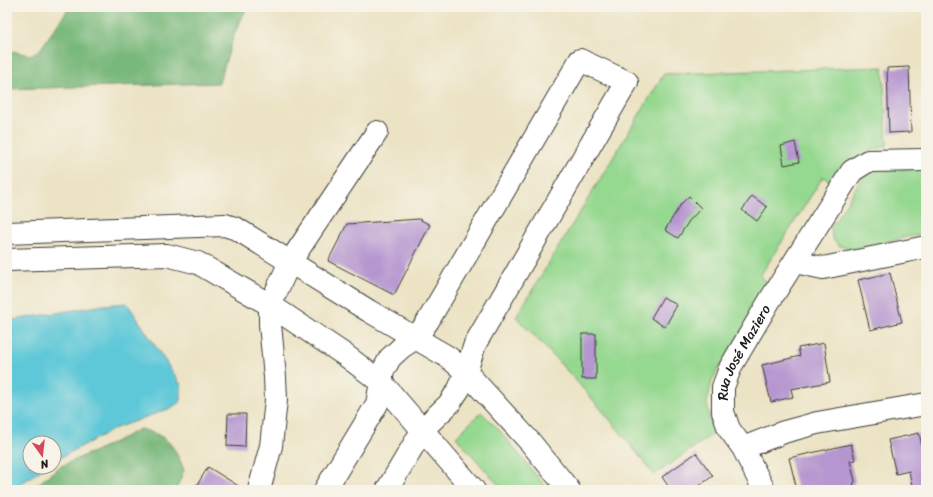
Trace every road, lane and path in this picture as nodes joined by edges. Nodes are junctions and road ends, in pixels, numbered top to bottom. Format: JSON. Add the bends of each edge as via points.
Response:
{"nodes":[{"id":1,"x":377,"y":132,"type":"dead end"},
{"id":2,"x":926,"y":160,"type":"edge"},
{"id":3,"x":7,"y":233,"type":"edge"},
{"id":4,"x":926,"y":247,"type":"edge"},
{"id":5,"x":7,"y":260,"type":"edge"},
{"id":6,"x":290,"y":262,"type":"junction"},
{"id":7,"x":795,"y":262,"type":"junction"},
{"id":8,"x":270,"y":305,"type":"junction"},
{"id":9,"x":416,"y":338,"type":"junction"},
{"id":10,"x":466,"y":372,"type":"junction"},
{"id":11,"x":382,"y":383,"type":"junction"},
{"id":12,"x":926,"y":404,"type":"edge"},
{"id":13,"x":423,"y":429,"type":"junction"},
{"id":14,"x":743,"y":448,"type":"junction"},
{"id":15,"x":259,"y":490,"type":"edge"},
{"id":16,"x":325,"y":490,"type":"edge"},
{"id":17,"x":387,"y":490,"type":"edge"},
{"id":18,"x":474,"y":490,"type":"edge"},
{"id":19,"x":569,"y":490,"type":"edge"},
{"id":20,"x":764,"y":490,"type":"edge"}],
"edges":[{"from":1,"to":6,"type":"street"},
{"from":2,"to":7,"type":"street","name":"Rua José Maziero","via":[[868,161],[852,171]]},
{"from":3,"to":6,"type":"street","via":[[225,225],[237,229]]},
{"from":4,"to":7,"type":"street","via":[[823,268]]},
{"from":5,"to":8,"type":"street","via":[[167,255],[182,257],[198,263]]},
{"from":6,"to":8,"type":"street"},
{"from":6,"to":9,"type":"street"},
{"from":7,"to":14,"type":"street","name":"Rua José Maziero","via":[[731,366],[723,387],[723,412],[729,429]]},
{"from":8,"to":11,"type":"street"},
{"from":8,"to":15,"type":"street","via":[[275,415],[271,446]]},
{"from":9,"to":10,"type":"street","via":[[448,357]]},
{"from":9,"to":10,"type":"street","via":[[580,60],[627,82],[475,344]]},
{"from":9,"to":11,"type":"street","via":[[390,358],[383,371]]},
{"from":10,"to":13,"type":"street","via":[[449,404]]},
{"from":10,"to":19,"type":"street","via":[[531,443]]},
{"from":11,"to":13,"type":"street"},
{"from":11,"to":16,"type":"street","via":[[377,404]]},
{"from":12,"to":14,"type":"street","via":[[817,423],[784,432]]},
{"from":13,"to":17,"type":"street"},
{"from":13,"to":18,"type":"street"},
{"from":14,"to":20,"type":"street","name":"Rua José Maziero"}]}
